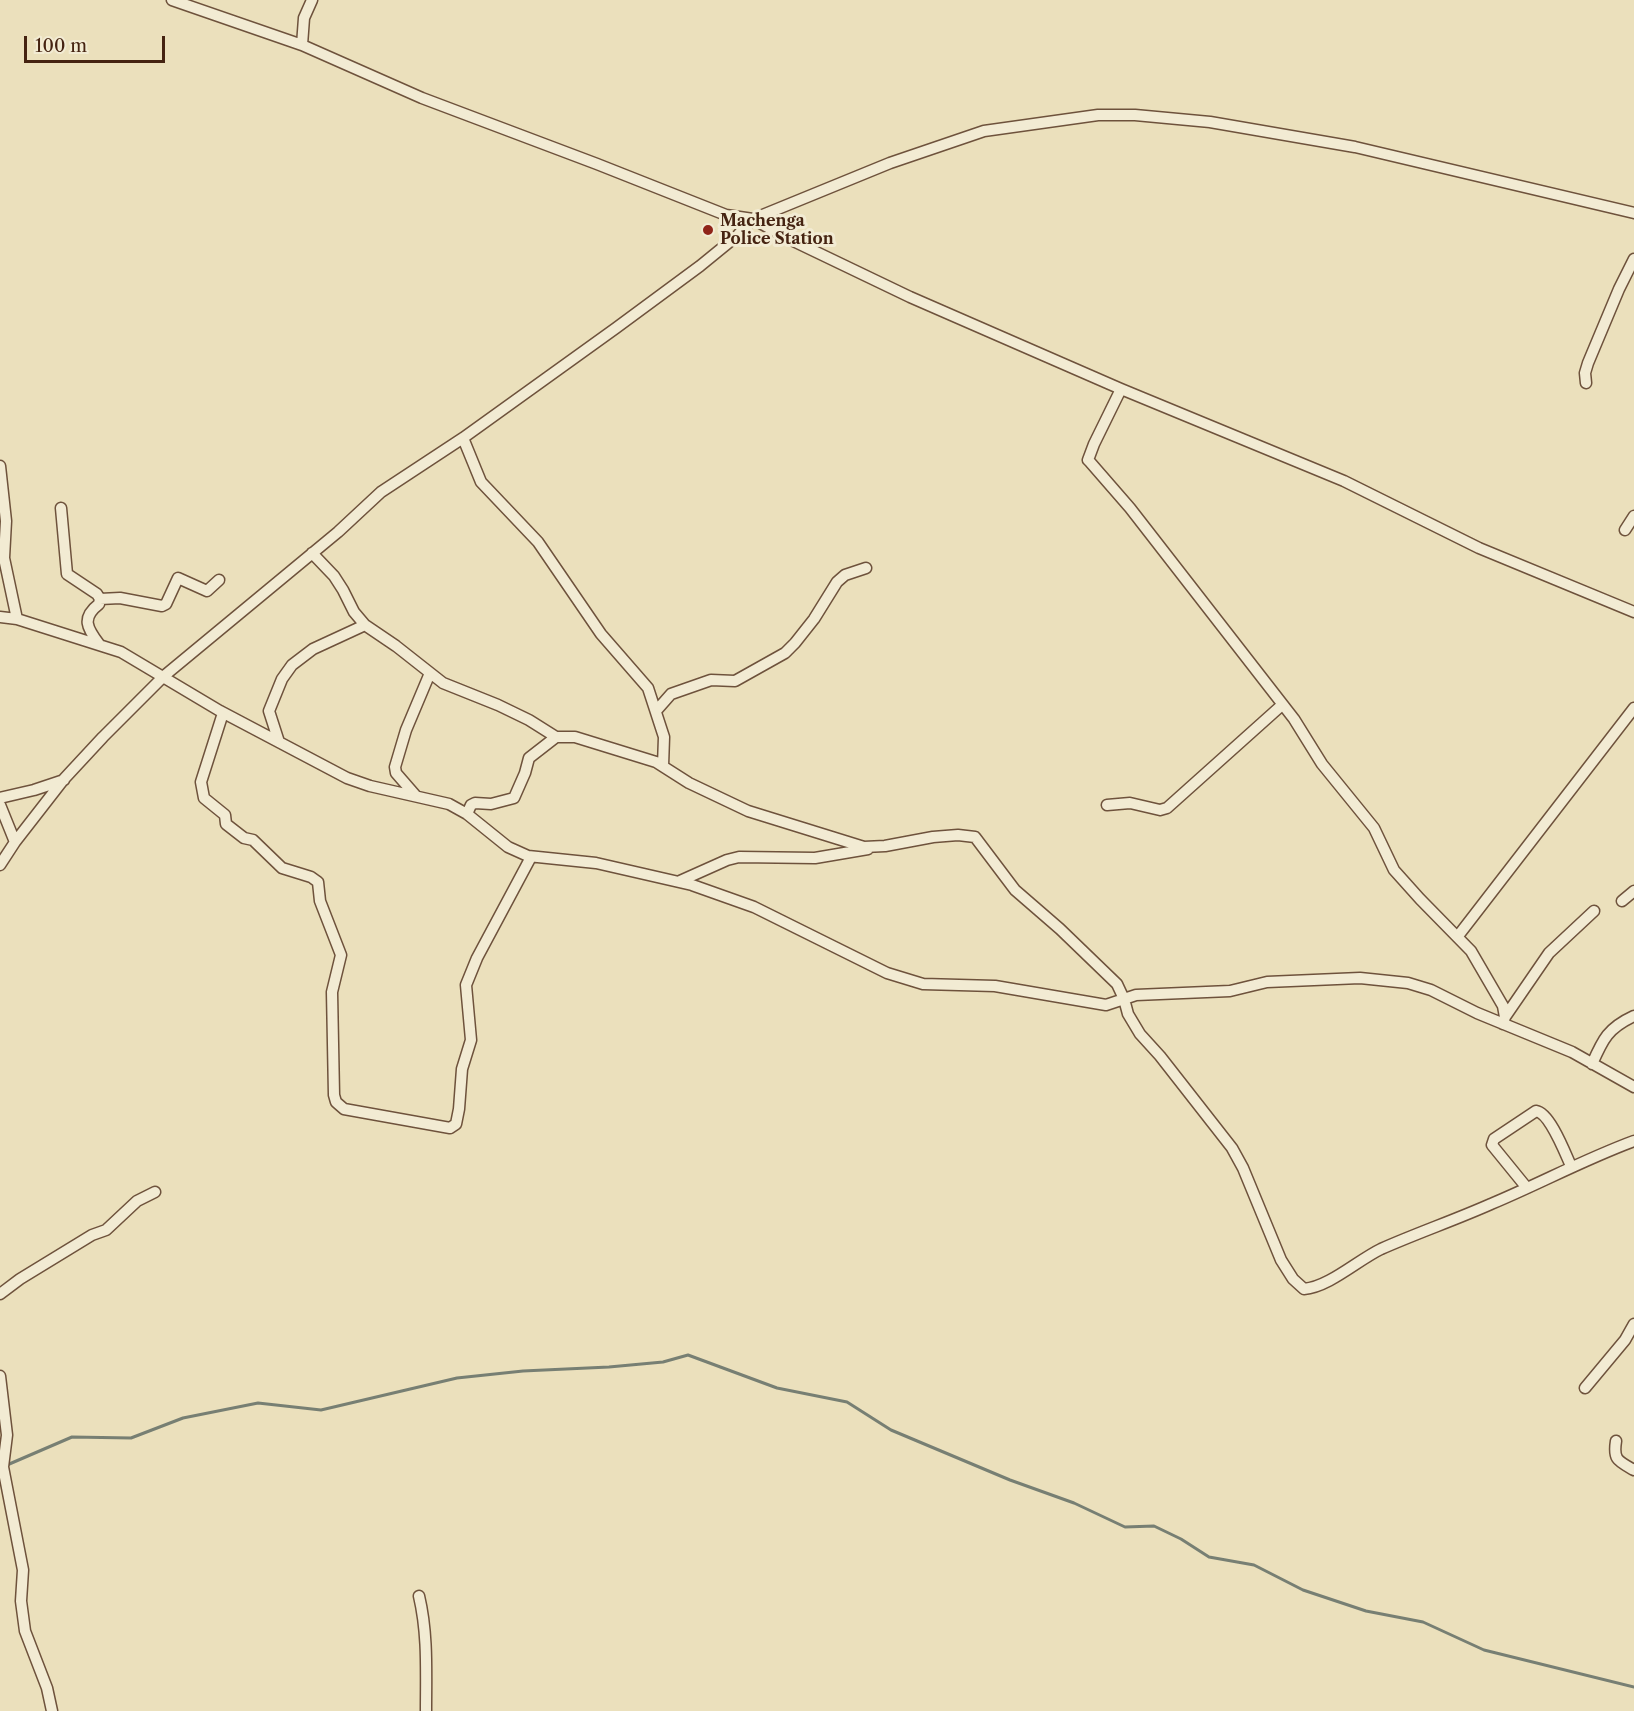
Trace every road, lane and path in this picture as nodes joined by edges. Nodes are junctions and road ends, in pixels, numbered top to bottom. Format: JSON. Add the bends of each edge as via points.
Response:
{"nodes":[{"id":1,"x":172,"y":0,"type":"edge"},
{"id":2,"x":312,"y":0,"type":"edge"},
{"id":3,"x":302,"y":45,"type":"junction"},
{"id":4,"x":1634,"y":213,"type":"edge"},
{"id":5,"x":753,"y":219,"type":"junction"},
{"id":6,"x":1634,"y":260,"type":"edge"},
{"id":7,"x":1586,"y":383,"type":"dead end"},
{"id":8,"x":1121,"y":389,"type":"junction"},
{"id":9,"x":463,"y":438,"type":"junction"},
{"id":10,"x":0,"y":466,"type":"edge"},
{"id":11,"x":60,"y":508,"type":"dead end"},
{"id":12,"x":1634,"y":516,"type":"edge"},
{"id":13,"x":3,"y":528,"type":"edge"},
{"id":14,"x":1625,"y":530,"type":"dead end"},
{"id":15,"x":312,"y":553,"type":"junction"},
{"id":16,"x":866,"y":568,"type":"dead end"},
{"id":17,"x":219,"y":580,"type":"dead end"},
{"id":18,"x":100,"y":599,"type":"junction"},
{"id":19,"x":1634,"y":612,"type":"edge"},
{"id":20,"x":1,"y":619,"type":"edge"},
{"id":21,"x":17,"y":620,"type":"junction"},
{"id":22,"x":365,"y":625,"type":"junction"},
{"id":23,"x":100,"y":644,"type":"junction"},
{"id":24,"x":430,"y":673,"type":"junction"},
{"id":25,"x":164,"y":676,"type":"junction"},
{"id":26,"x":1282,"y":705,"type":"junction"},
{"id":27,"x":1634,"y":708,"type":"edge"},
{"id":28,"x":656,"y":711,"type":"junction"},
{"id":29,"x":223,"y":712,"type":"junction"},
{"id":30,"x":556,"y":737,"type":"junction"},
{"id":31,"x":279,"y":742,"type":"junction"},
{"id":32,"x":663,"y":766,"type":"junction"},
{"id":33,"x":64,"y":779,"type":"junction"},
{"id":34,"x":416,"y":796,"type":"junction"},
{"id":35,"x":0,"y":798,"type":"edge"},
{"id":36,"x":0,"y":805,"type":"edge"},
{"id":37,"x":1107,"y":805,"type":"dead end"},
{"id":38,"x":466,"y":814,"type":"junction"},
{"id":39,"x":15,"y":842,"type":"junction"},
{"id":40,"x":875,"y":848,"type":"junction"},
{"id":41,"x":531,"y":857,"type":"junction"},
{"id":42,"x":0,"y":865,"type":"edge"},
{"id":43,"x":680,"y":881,"type":"junction"},
{"id":44,"x":1634,"y":891,"type":"edge"},
{"id":45,"x":1622,"y":901,"type":"dead end"},
{"id":46,"x":1594,"y":911,"type":"dead end"},
{"id":47,"x":1458,"y":936,"type":"junction"},
{"id":48,"x":1124,"y":999,"type":"junction"},
{"id":49,"x":1634,"y":1016,"type":"edge"},
{"id":50,"x":1504,"y":1021,"type":"junction"},
{"id":51,"x":1592,"y":1064,"type":"junction"},
{"id":52,"x":1634,"y":1087,"type":"edge"},
{"id":53,"x":1634,"y":1141,"type":"edge"},
{"id":54,"x":1571,"y":1167,"type":"junction"},
{"id":55,"x":1527,"y":1188,"type":"junction"},
{"id":56,"x":155,"y":1192,"type":"dead end"},
{"id":57,"x":0,"y":1294,"type":"edge"},
{"id":58,"x":1634,"y":1324,"type":"edge"},
{"id":59,"x":0,"y":1376,"type":"edge"},
{"id":60,"x":1585,"y":1388,"type":"dead end"},
{"id":61,"x":1616,"y":1441,"type":"dead end"},
{"id":62,"x":1634,"y":1470,"type":"edge"},
{"id":63,"x":419,"y":1596,"type":"dead end"},
{"id":64,"x":52,"y":1711,"type":"edge"},
{"id":65,"x":426,"y":1711,"type":"edge"}],
"edges":[{"from":1,"to":3,"type":"street"},
{"from":2,"to":3,"type":"street","via":[[304,18]]},
{"from":3,"to":5,"type":"street","via":[[422,98],[696,204],[726,215]]},
{"from":4,"to":5,"type":"street","via":[[1355,147],[1210,122],[1098,115],[984,131],[890,163]]},
{"from":5,"to":8,"type":"street","via":[[910,297]]},
{"from":5,"to":9,"type":"street","via":[[700,266]]},
{"from":6,"to":7,"type":"street","via":[[1588,363]]},
{"from":8,"to":19,"type":"street","via":[[1344,481],[1479,548]]},
{"from":8,"to":26,"type":"street","via":[[1088,460],[1130,508]]},
{"from":9,"to":15,"type":"street","via":[[381,492]]},
{"from":9,"to":28,"type":"street","via":[[481,482],[544,550],[601,634],[648,688]]},
{"from":10,"to":13,"type":"street"},
{"from":11,"to":18,"type":"street","via":[[67,574]]},
{"from":12,"to":14,"type":"street"},
{"from":13,"to":21,"type":"street","via":[[4,558]]},
{"from":15,"to":22,"type":"street","via":[[334,576]]},
{"from":15,"to":25,"type":"street"},
{"from":16,"to":28,"type":"street","via":[[837,582],[814,619],[784,653],[735,681],[711,680],[671,694]]},
{"from":17,"to":18,"type":"street","via":[[207,591],[178,578],[162,606],[120,598]]},
{"from":18,"to":23,"type":"street","via":[[87,624]]},
{"from":20,"to":21,"type":"street"},
{"from":21,"to":23,"type":"street"},
{"from":22,"to":24,"type":"street"},
{"from":22,"to":31,"type":"street","via":[[313,650],[292,665],[269,711]]},
{"from":23,"to":25,"type":"street"},
{"from":24,"to":30,"type":"street","via":[[454,689],[498,705]]},
{"from":24,"to":34,"type":"street","via":[[395,768]]},
{"from":25,"to":29,"type":"street"},
{"from":25,"to":33,"type":"street"},
{"from":26,"to":37,"type":"street","via":[[1167,808],[1130,803]]},
{"from":26,"to":47,"type":"street","via":[[1322,764],[1374,828],[1394,870]]},
{"from":27,"to":47,"type":"street"},
{"from":28,"to":32,"type":"street","via":[[664,737]]},
{"from":29,"to":31,"type":"street"},
{"from":29,"to":41,"type":"street","via":[[201,782],[202,795],[225,815],[226,824],[253,840],[282,868],[318,882],[320,900],[341,955],[332,992],[332,1029],[334,1095],[344,1109],[450,1128],[456,1124],[462,1069],[471,1040],[466,985]]},
{"from":30,"to":32,"type":"street","via":[[575,737]]},
{"from":30,"to":38,"type":"street","via":[[529,758],[514,798],[491,804],[475,803]]},
{"from":31,"to":34,"type":"street","via":[[347,778]]},
{"from":32,"to":40,"type":"street","via":[[748,811]]},
{"from":33,"to":35,"type":"street"},
{"from":33,"to":39,"type":"street"},
{"from":34,"to":38,"type":"street","via":[[449,804]]},
{"from":36,"to":39,"type":"street"},
{"from":38,"to":41,"type":"street","via":[[508,847]]},
{"from":39,"to":42,"type":"street"},
{"from":40,"to":43,"type":"street","via":[[815,858],[739,857]]},
{"from":40,"to":48,"type":"street","via":[[933,837],[975,837],[1015,890],[1117,984]]},
{"from":41,"to":43,"type":"street","via":[[596,863]]},
{"from":43,"to":48,"type":"street","via":[[754,907],[887,974],[911,981],[995,986],[1098,1005]]},
{"from":44,"to":45,"type":"street"},
{"from":46,"to":50,"type":"street","via":[[1549,953]]},
{"from":47,"to":50,"type":"street","via":[[1486,974],[1503,1006]]},
{"from":48,"to":50,"type":"street","via":[[1136,995],[1230,991],[1267,982],[1360,978],[1408,983]]},
{"from":48,"to":55,"type":"street","via":[[1140,1034],[1232,1148],[1281,1260],[1304,1289],[1380,1250]]},
{"from":49,"to":51,"type":"street","via":[[1610,1031]]},
{"from":50,"to":51,"type":"street"},
{"from":51,"to":52,"type":"street"},
{"from":53,"to":54,"type":"street"},
{"from":54,"to":55,"type":"street"},
{"from":54,"to":55,"type":"street","via":[[1552,1127],[1536,1110],[1494,1139],[1492,1145]]},
{"from":56,"to":57,"type":"street","via":[[137,1201],[106,1230]]},
{"from":58,"to":60,"type":"street"},
{"from":59,"to":64,"type":"street","via":[[8,1435],[3,1467],[23,1570],[21,1601],[25,1631]]},
{"from":61,"to":62,"type":"street","via":[[1617,1460]]},
{"from":63,"to":65,"type":"street","via":[[427,1642]]}]}
